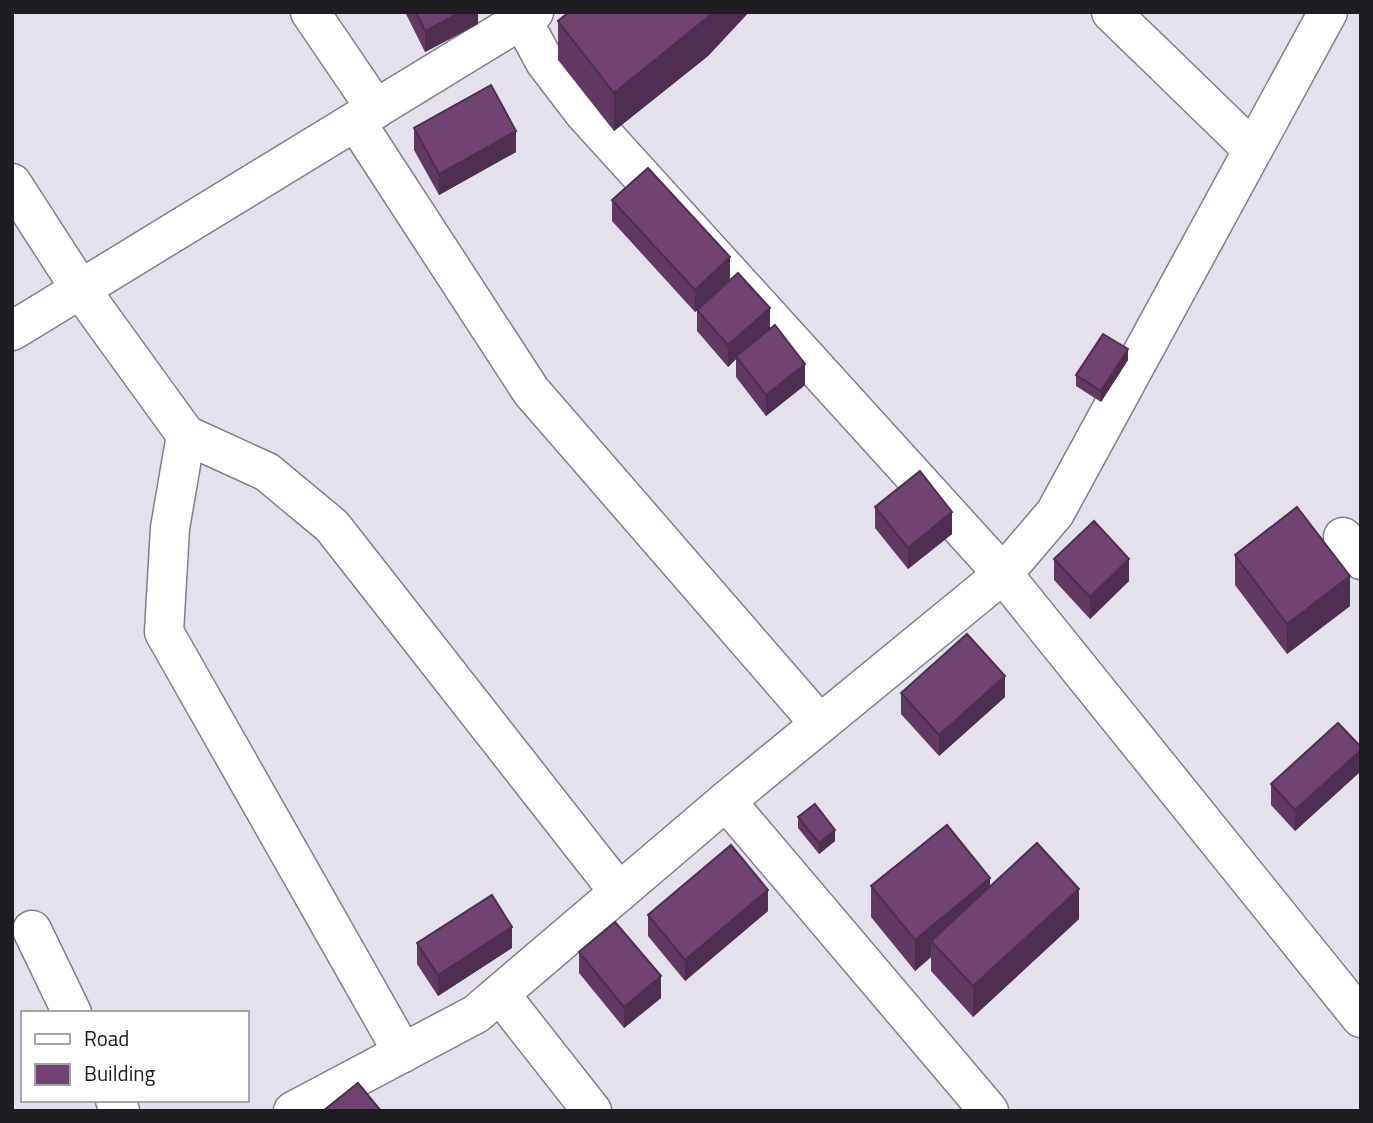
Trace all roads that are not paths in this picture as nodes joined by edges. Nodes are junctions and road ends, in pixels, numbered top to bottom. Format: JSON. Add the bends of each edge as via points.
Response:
{"nodes":[{"id":1,"x":310,"y":12,"type":"edge"},
{"id":2,"x":1111,"y":12,"type":"edge"},
{"id":3,"x":1328,"y":12,"type":"edge"},
{"id":4,"x":525,"y":15,"type":"edge"},
{"id":5,"x":366,"y":116,"type":"junction"},
{"id":6,"x":1252,"y":149,"type":"junction"},
{"id":7,"x":12,"y":183,"type":"edge"},
{"id":8,"x":82,"y":290,"type":"junction"},
{"id":9,"x":12,"y":331,"type":"edge"},
{"id":10,"x":186,"y":435,"type":"junction"},
{"id":11,"x":1003,"y":574,"type":"junction"},
{"id":12,"x":820,"y":724,"type":"junction"},
{"id":13,"x":726,"y":801,"type":"junction"},
{"id":14,"x":619,"y":892,"type":"junction"},
{"id":15,"x":32,"y":930,"type":"dead end"},
{"id":16,"x":500,"y":994,"type":"junction"},
{"id":17,"x":71,"y":1011,"type":"edge"},
{"id":18,"x":1361,"y":1018,"type":"edge"},
{"id":19,"x":403,"y":1053,"type":"junction"},
{"id":20,"x":293,"y":1111,"type":"edge"},
{"id":21,"x":592,"y":1111,"type":"edge"},
{"id":22,"x":989,"y":1111,"type":"edge"}],
"edges":[{"from":1,"to":5,"type":"street"},
{"from":2,"to":6,"type":"street"},
{"from":3,"to":6,"type":"street"},
{"from":4,"to":5,"type":"street"},
{"from":4,"to":11,"type":"street","via":[[545,62],[584,113]]},
{"from":5,"to":8,"type":"street"},
{"from":5,"to":12,"type":"street","via":[[531,391]]},
{"from":6,"to":11,"type":"street","via":[[1055,513]]},
{"from":7,"to":8,"type":"street"},
{"from":8,"to":9,"type":"street"},
{"from":8,"to":10,"type":"street"},
{"from":10,"to":14,"type":"street","via":[[267,472],[332,526]]},
{"from":10,"to":19,"type":"street","via":[[170,527],[164,632]]},
{"from":11,"to":12,"type":"street"},
{"from":11,"to":18,"type":"street"},
{"from":12,"to":13,"type":"street"},
{"from":13,"to":14,"type":"street"},
{"from":13,"to":22,"type":"street"},
{"from":14,"to":16,"type":"street"},
{"from":15,"to":17,"type":"street"},
{"from":16,"to":19,"type":"street","via":[[476,1014]]},
{"from":16,"to":21,"type":"street"},
{"from":19,"to":20,"type":"street"}]}
